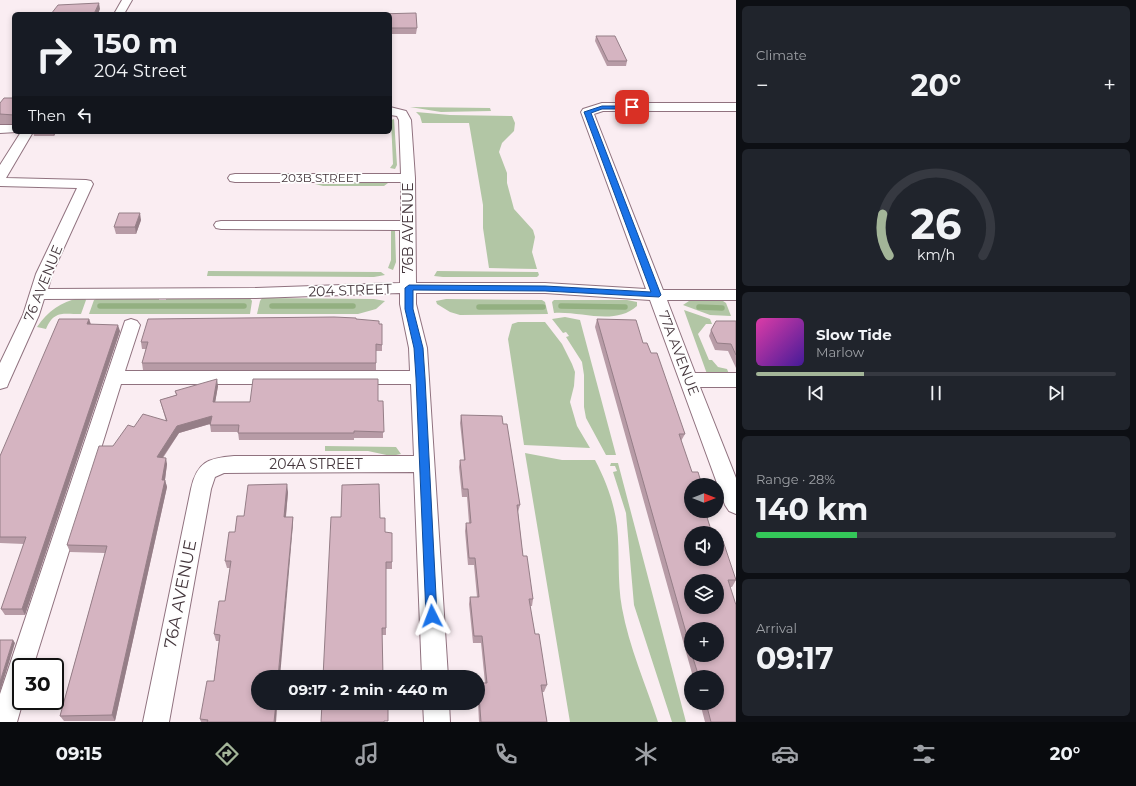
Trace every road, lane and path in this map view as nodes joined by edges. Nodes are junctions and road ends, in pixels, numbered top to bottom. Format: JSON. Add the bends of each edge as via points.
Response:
{"nodes":[{"id":1,"x":127,"y":0,"type":"edge"},
{"id":2,"x":120,"y":12,"type":"edge"},
{"id":3,"x":736,"y":107,"type":"edge"},
{"id":4,"x":396,"y":112,"type":"edge"},
{"id":5,"x":0,"y":129,"type":"edge"},
{"id":6,"x":12,"y":129,"type":"edge"},
{"id":7,"x":26,"y":134,"type":"edge"},
{"id":8,"x":0,"y":176,"type":"edge"},
{"id":9,"x":235,"y":178,"type":"dead end"},
{"id":10,"x":408,"y":178,"type":"junction"},
{"id":11,"x":0,"y":182,"type":"edge"},
{"id":12,"x":220,"y":225,"type":"dead end"},
{"id":13,"x":407,"y":226,"type":"junction"},
{"id":14,"x":409,"y":288,"type":"junction"},
{"id":15,"x":36,"y":294,"type":"junction"},
{"id":16,"x":656,"y":295,"type":"junction"},
{"id":17,"x":736,"y":295,"type":"edge"},
{"id":18,"x":131,"y":325,"type":"dead end"},
{"id":19,"x":114,"y":377,"type":"junction"},
{"id":20,"x":420,"y":378,"type":"junction"},
{"id":21,"x":689,"y":380,"type":"junction"},
{"id":22,"x":736,"y":380,"type":"edge"},
{"id":23,"x":0,"y":382,"type":"edge"},
{"id":24,"x":424,"y":464,"type":"junction"},
{"id":25,"x":729,"y":465,"type":"edge"},
{"id":26,"x":209,"y":468,"type":"joint"},
{"id":27,"x":736,"y":505,"type":"edge"},
{"id":28,"x":24,"y":658,"type":"edge"},
{"id":29,"x":435,"y":670,"type":"edge"},
{"id":30,"x":12,"y":696,"type":"edge"},
{"id":31,"x":436,"y":710,"type":"edge"},
{"id":32,"x":4,"y":722,"type":"edge"},
{"id":33,"x":156,"y":722,"type":"edge"},
{"id":34,"x":437,"y":722,"type":"edge"}],
"edges":[{"from":1,"to":2,"type":"street"},
{"from":3,"to":16,"type":"street","name":"77A AVENUE","via":[[602,107],[587,112]]},
{"from":4,"to":10,"type":"street","name":"76B AVENUE","via":[[405,120]]},
{"from":5,"to":6,"type":"street"},
{"from":7,"to":8,"type":"street"},
{"from":9,"to":10,"type":"street","name":"203B STREET"},
{"from":10,"to":13,"type":"street","name":"76B AVENUE"},
{"from":11,"to":15,"type":"street","name":"76 AVENUE","via":[[86,184]]},
{"from":12,"to":13,"type":"street"},
{"from":13,"to":14,"type":"street","name":"76B AVENUE"},
{"from":14,"to":15,"type":"street","name":"204 STREET","via":[[256,293]]},
{"from":14,"to":16,"type":"street","name":"204 STREET","via":[[545,288]]},
{"from":14,"to":20,"type":"street","name":"76B AVENUE","via":[[409,309],[418,348]]},
{"from":15,"to":23,"type":"street","name":"76 AVENUE","via":[[31,315]]},
{"from":16,"to":17,"type":"street","name":"204 STREET"},
{"from":16,"to":21,"type":"street","name":"77A AVENUE"},
{"from":18,"to":19,"type":"street"},
{"from":19,"to":20,"type":"street"},
{"from":19,"to":28,"type":"street"},
{"from":20,"to":24,"type":"street","name":"76B AVENUE"},
{"from":21,"to":22,"type":"street"},
{"from":21,"to":25,"type":"street","name":"77A AVENUE"},
{"from":24,"to":26,"type":"street","name":"204A STREET","via":[[234,464]]},
{"from":24,"to":29,"type":"street","name":"76B AVENUE"},
{"from":25,"to":27,"type":"street","name":"77A AVENUE"},
{"from":26,"to":33,"type":"street","name":"76A AVENUE","via":[[199,498]]},
{"from":30,"to":32,"type":"street"},
{"from":31,"to":34,"type":"street"}]}
